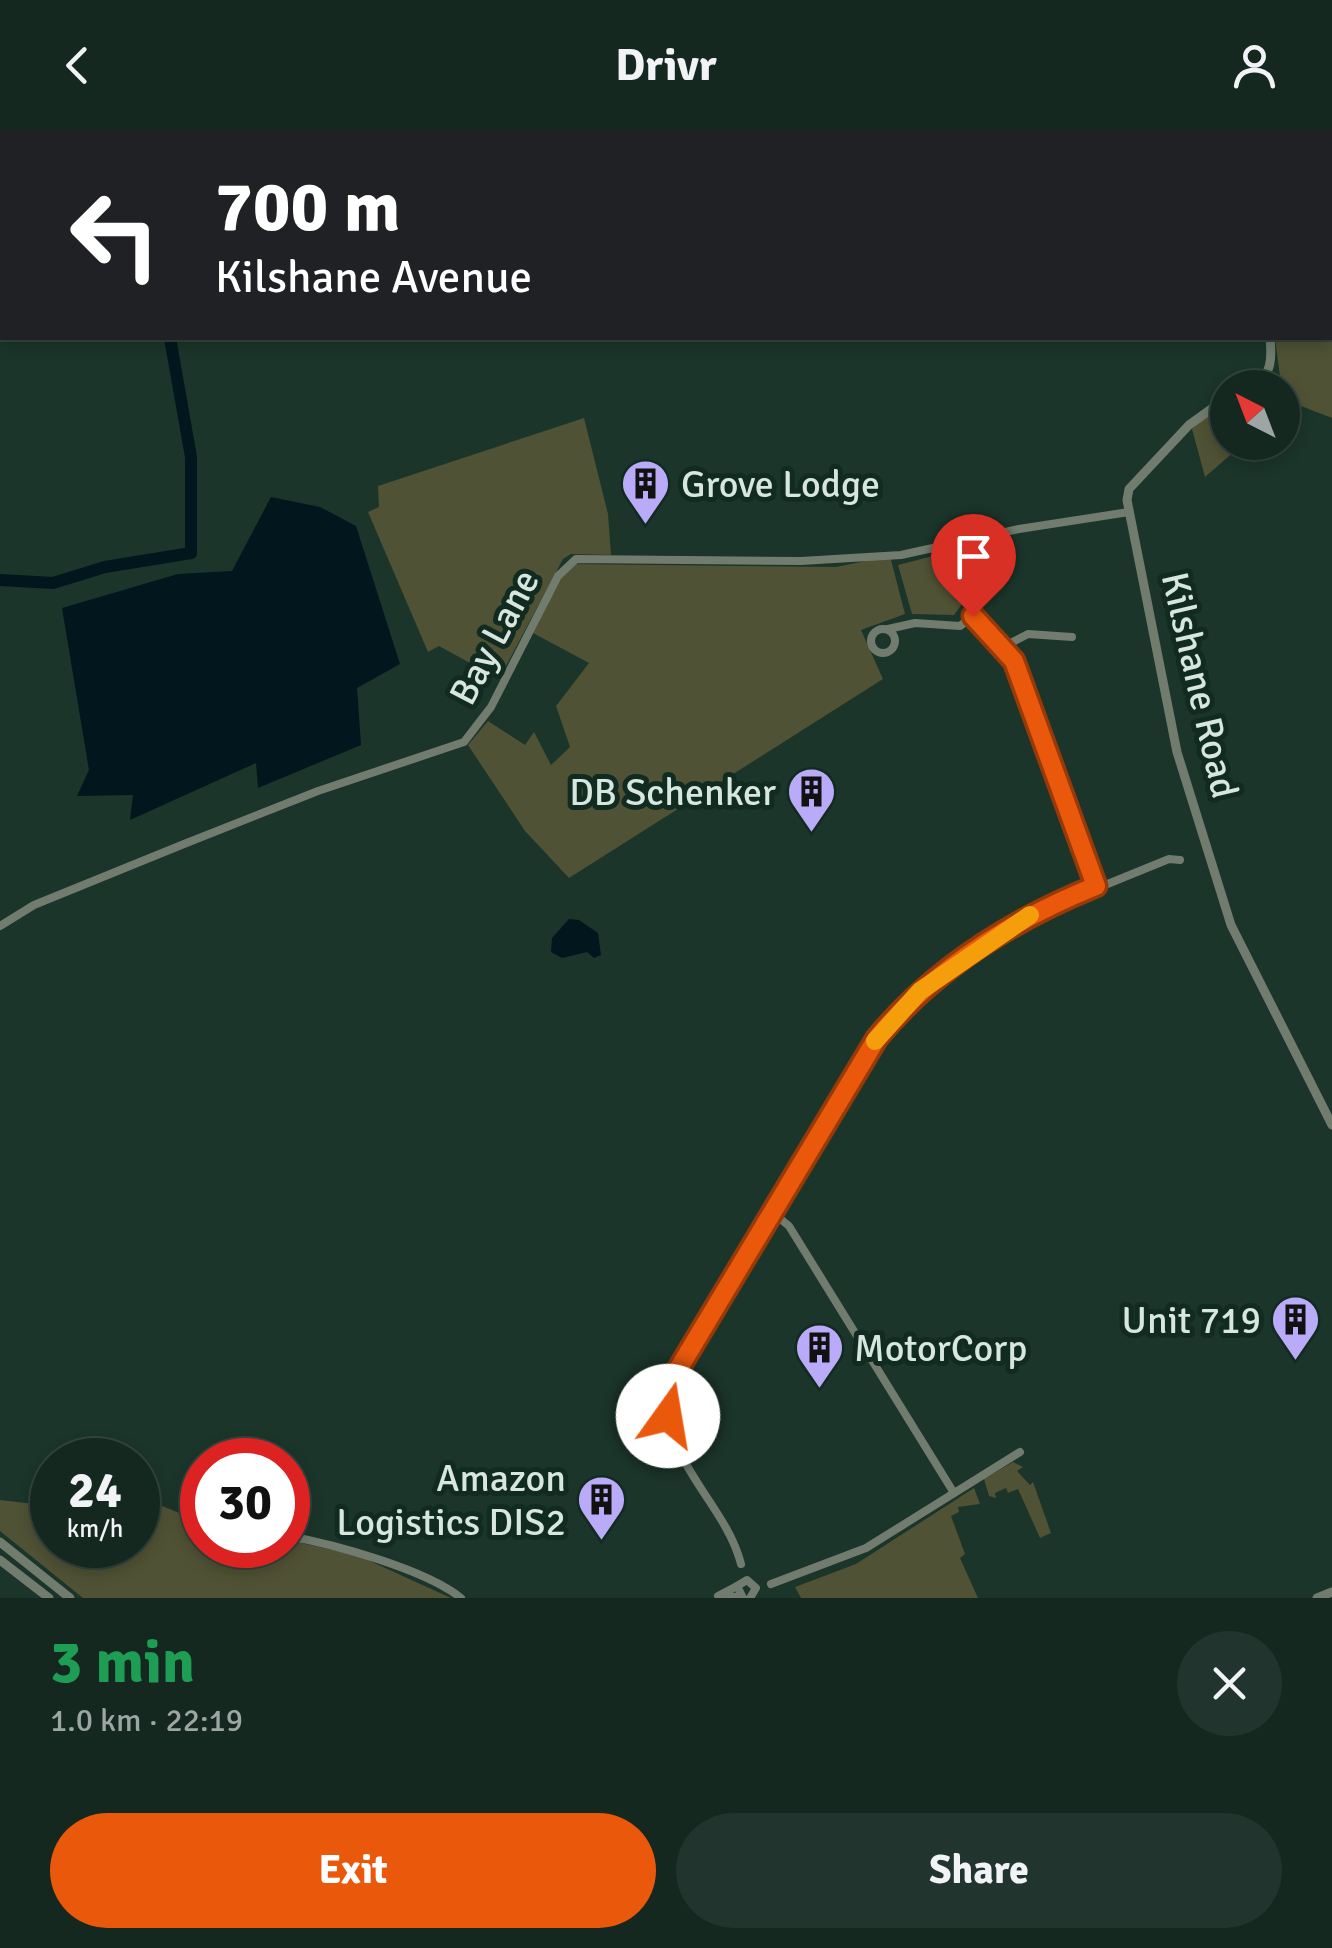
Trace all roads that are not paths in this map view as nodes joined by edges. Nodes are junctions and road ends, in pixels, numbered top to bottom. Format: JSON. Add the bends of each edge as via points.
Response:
{"nodes":[{"id":1,"x":1270,"y":340,"type":"edge"},
{"id":2,"x":1267,"y":370,"type":"edge"},
{"id":3,"x":1210,"y":409,"type":"edge"},
{"id":4,"x":1129,"y":512,"type":"junction"},
{"id":5,"x":900,"y":629,"type":"junction"},
{"id":6,"x":888,"y":630,"type":"junction"},
{"id":7,"x":1072,"y":636,"type":"dead end"},
{"id":8,"x":895,"y":638,"type":"junction"},
{"id":9,"x":1004,"y":646,"type":"junction"},
{"id":10,"x":1180,"y":860,"type":"dead end"},
{"id":11,"x":1096,"y":886,"type":"junction"},
{"id":12,"x":0,"y":926,"type":"edge"},
{"id":13,"x":1332,"y":1125,"type":"edge"},
{"id":14,"x":772,"y":1212,"type":"junction"},
{"id":15,"x":1020,"y":1452,"type":"dead end"},
{"id":16,"x":954,"y":1493,"type":"junction"},
{"id":17,"x":310,"y":1541,"type":"edge"},
{"id":18,"x":0,"y":1542,"type":"edge"},
{"id":19,"x":0,"y":1560,"type":"edge"},
{"id":20,"x":741,"y":1564,"type":"junction"},
{"id":21,"x":751,"y":1581,"type":"junction"},
{"id":22,"x":770,"y":1584,"type":"junction"},
{"id":23,"x":738,"y":1585,"type":"junction"},
{"id":24,"x":1332,"y":1592,"type":"edge"},
{"id":25,"x":747,"y":1596,"type":"edge"},
{"id":26,"x":716,"y":1597,"type":"edge"},
{"id":27,"x":50,"y":1598,"type":"edge"},
{"id":28,"x":70,"y":1598,"type":"edge"},
{"id":29,"x":460,"y":1598,"type":"edge"},
{"id":30,"x":1317,"y":1598,"type":"edge"}],
"edges":[{"from":1,"to":2,"type":"street"},
{"from":3,"to":4,"type":"street","via":[[1129,489]]},
{"from":4,"to":12,"type":"street","name":"Bay Lane","via":[[901,556],[802,562],[576,559],[558,576],[491,706],[464,742],[184,844],[34,905]]},
{"from":4,"to":13,"type":"street","name":"Kilshane Road","via":[[1177,752],[1231,925]]},
{"from":5,"to":6,"type":"street"},
{"from":5,"to":8,"type":"street"},
{"from":5,"to":9,"type":"street","via":[[915,623],[960,626],[973,616]]},
{"from":6,"to":8,"type":"street"},
{"from":6,"to":8,"type":"street","via":[[874,633],[874,648],[888,652]]},
{"from":7,"to":9,"type":"street","via":[[1028,634]]},
{"from":9,"to":11,"type":"street"},
{"from":10,"to":11,"type":"street"},
{"from":11,"to":14,"type":"street","via":[[1017,922],[898,1012],[863,1058]]},
{"from":14,"to":16,"type":"street","via":[[790,1226]]},
{"from":14,"to":20,"type":"street","via":[[676,1373],[667,1406],[672,1440]]},
{"from":15,"to":16,"type":"street"},
{"from":16,"to":22,"type":"street","via":[[846,1558]]},
{"from":17,"to":29,"type":"street","via":[[355,1552]]},
{"from":18,"to":28,"type":"street"},
{"from":19,"to":27,"type":"street"},
{"from":20,"to":21,"type":"street"},
{"from":20,"to":23,"type":"street"},
{"from":21,"to":22,"type":"street"},
{"from":21,"to":23,"type":"street"},
{"from":21,"to":25,"type":"street"},
{"from":22,"to":25,"type":"street"},
{"from":23,"to":25,"type":"street"},
{"from":23,"to":26,"type":"street"},
{"from":24,"to":30,"type":"street"},
{"from":25,"to":26,"type":"street"}]}
